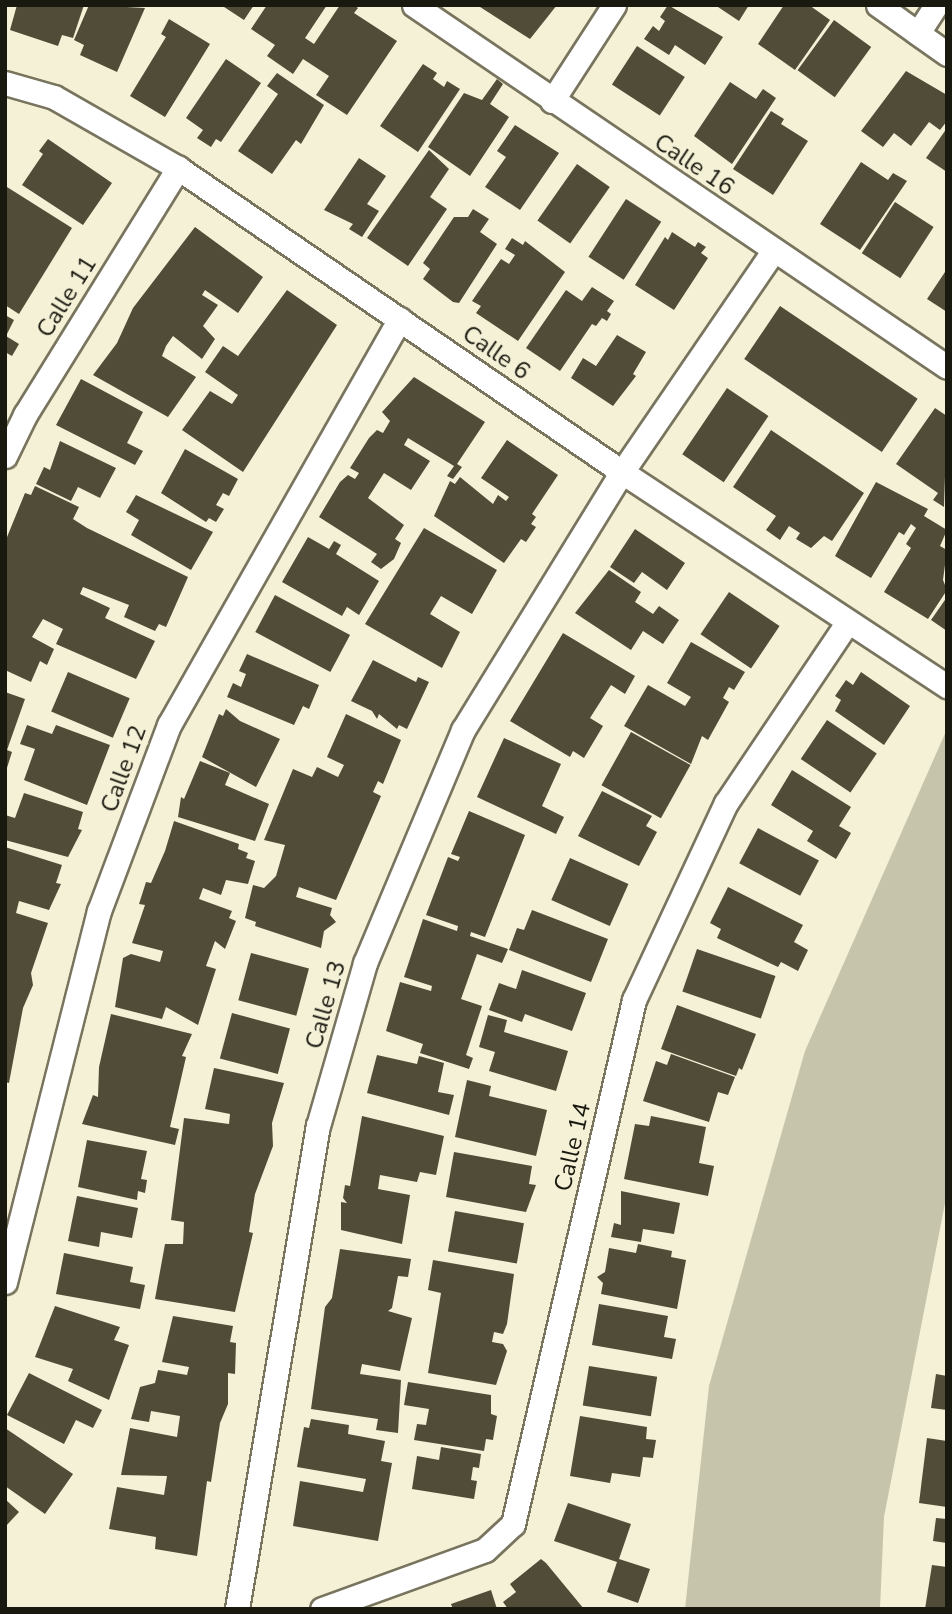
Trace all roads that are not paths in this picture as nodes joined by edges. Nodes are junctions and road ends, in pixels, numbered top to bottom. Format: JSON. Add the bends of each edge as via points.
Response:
{"nodes":[{"id":1,"x":414,"y":5,"type":"edge"},
{"id":2,"x":614,"y":5,"type":"edge"},
{"id":3,"x":878,"y":5,"type":"edge"},
{"id":4,"x":936,"y":5,"type":"edge"},
{"id":5,"x":918,"y":33,"type":"junction"},
{"id":6,"x":947,"y":54,"type":"edge"},
{"id":7,"x":5,"y":83,"type":"edge"},
{"id":8,"x":552,"y":101,"type":"junction"},
{"id":9,"x":178,"y":168,"type":"junction"},
{"id":10,"x":774,"y":250,"type":"junction"},
{"id":11,"x":400,"y":319,"type":"junction"},
{"id":12,"x":947,"y":368,"type":"edge"},
{"id":13,"x":5,"y":456,"type":"edge"},
{"id":14,"x":622,"y":472,"type":"junction"},
{"id":15,"x":847,"y":623,"type":"junction"},
{"id":16,"x":947,"y":686,"type":"edge"},
{"id":17,"x":5,"y":1282,"type":"edge"},
{"id":18,"x":237,"y":1609,"type":"edge"},
{"id":19,"x":322,"y":1609,"type":"edge"}],
"edges":[{"from":1,"to":8,"type":"street","name":"Calle 16"},
{"from":2,"to":8,"type":"street"},
{"from":3,"to":5,"type":"street"},
{"from":4,"to":5,"type":"street"},
{"from":5,"to":6,"type":"street"},
{"from":7,"to":9,"type":"street","name":"Calle 6","via":[[54,97]]},
{"from":8,"to":10,"type":"street","name":"Calle 16"},
{"from":9,"to":11,"type":"street","name":"Calle 6"},
{"from":9,"to":13,"type":"street","name":"Calle 11","via":[[25,415]]},
{"from":10,"to":12,"type":"street","name":"Calle 16"},
{"from":10,"to":14,"type":"street","name":"Calle 13"},
{"from":11,"to":14,"type":"street","name":"Calle 6"},
{"from":11,"to":17,"type":"street","name":"Calle 12","via":[[169,725],[100,911]]},
{"from":14,"to":15,"type":"street","name":"Calle 6"},
{"from":14,"to":18,"type":"street","name":"Calle 13","via":[[463,730],[365,963],[318,1126]]},
{"from":15,"to":16,"type":"street","name":"Calle 6"},
{"from":15,"to":19,"type":"street","name":"Calle 14","via":[[726,803],[634,1000],[513,1524],[485,1549]]}]}
